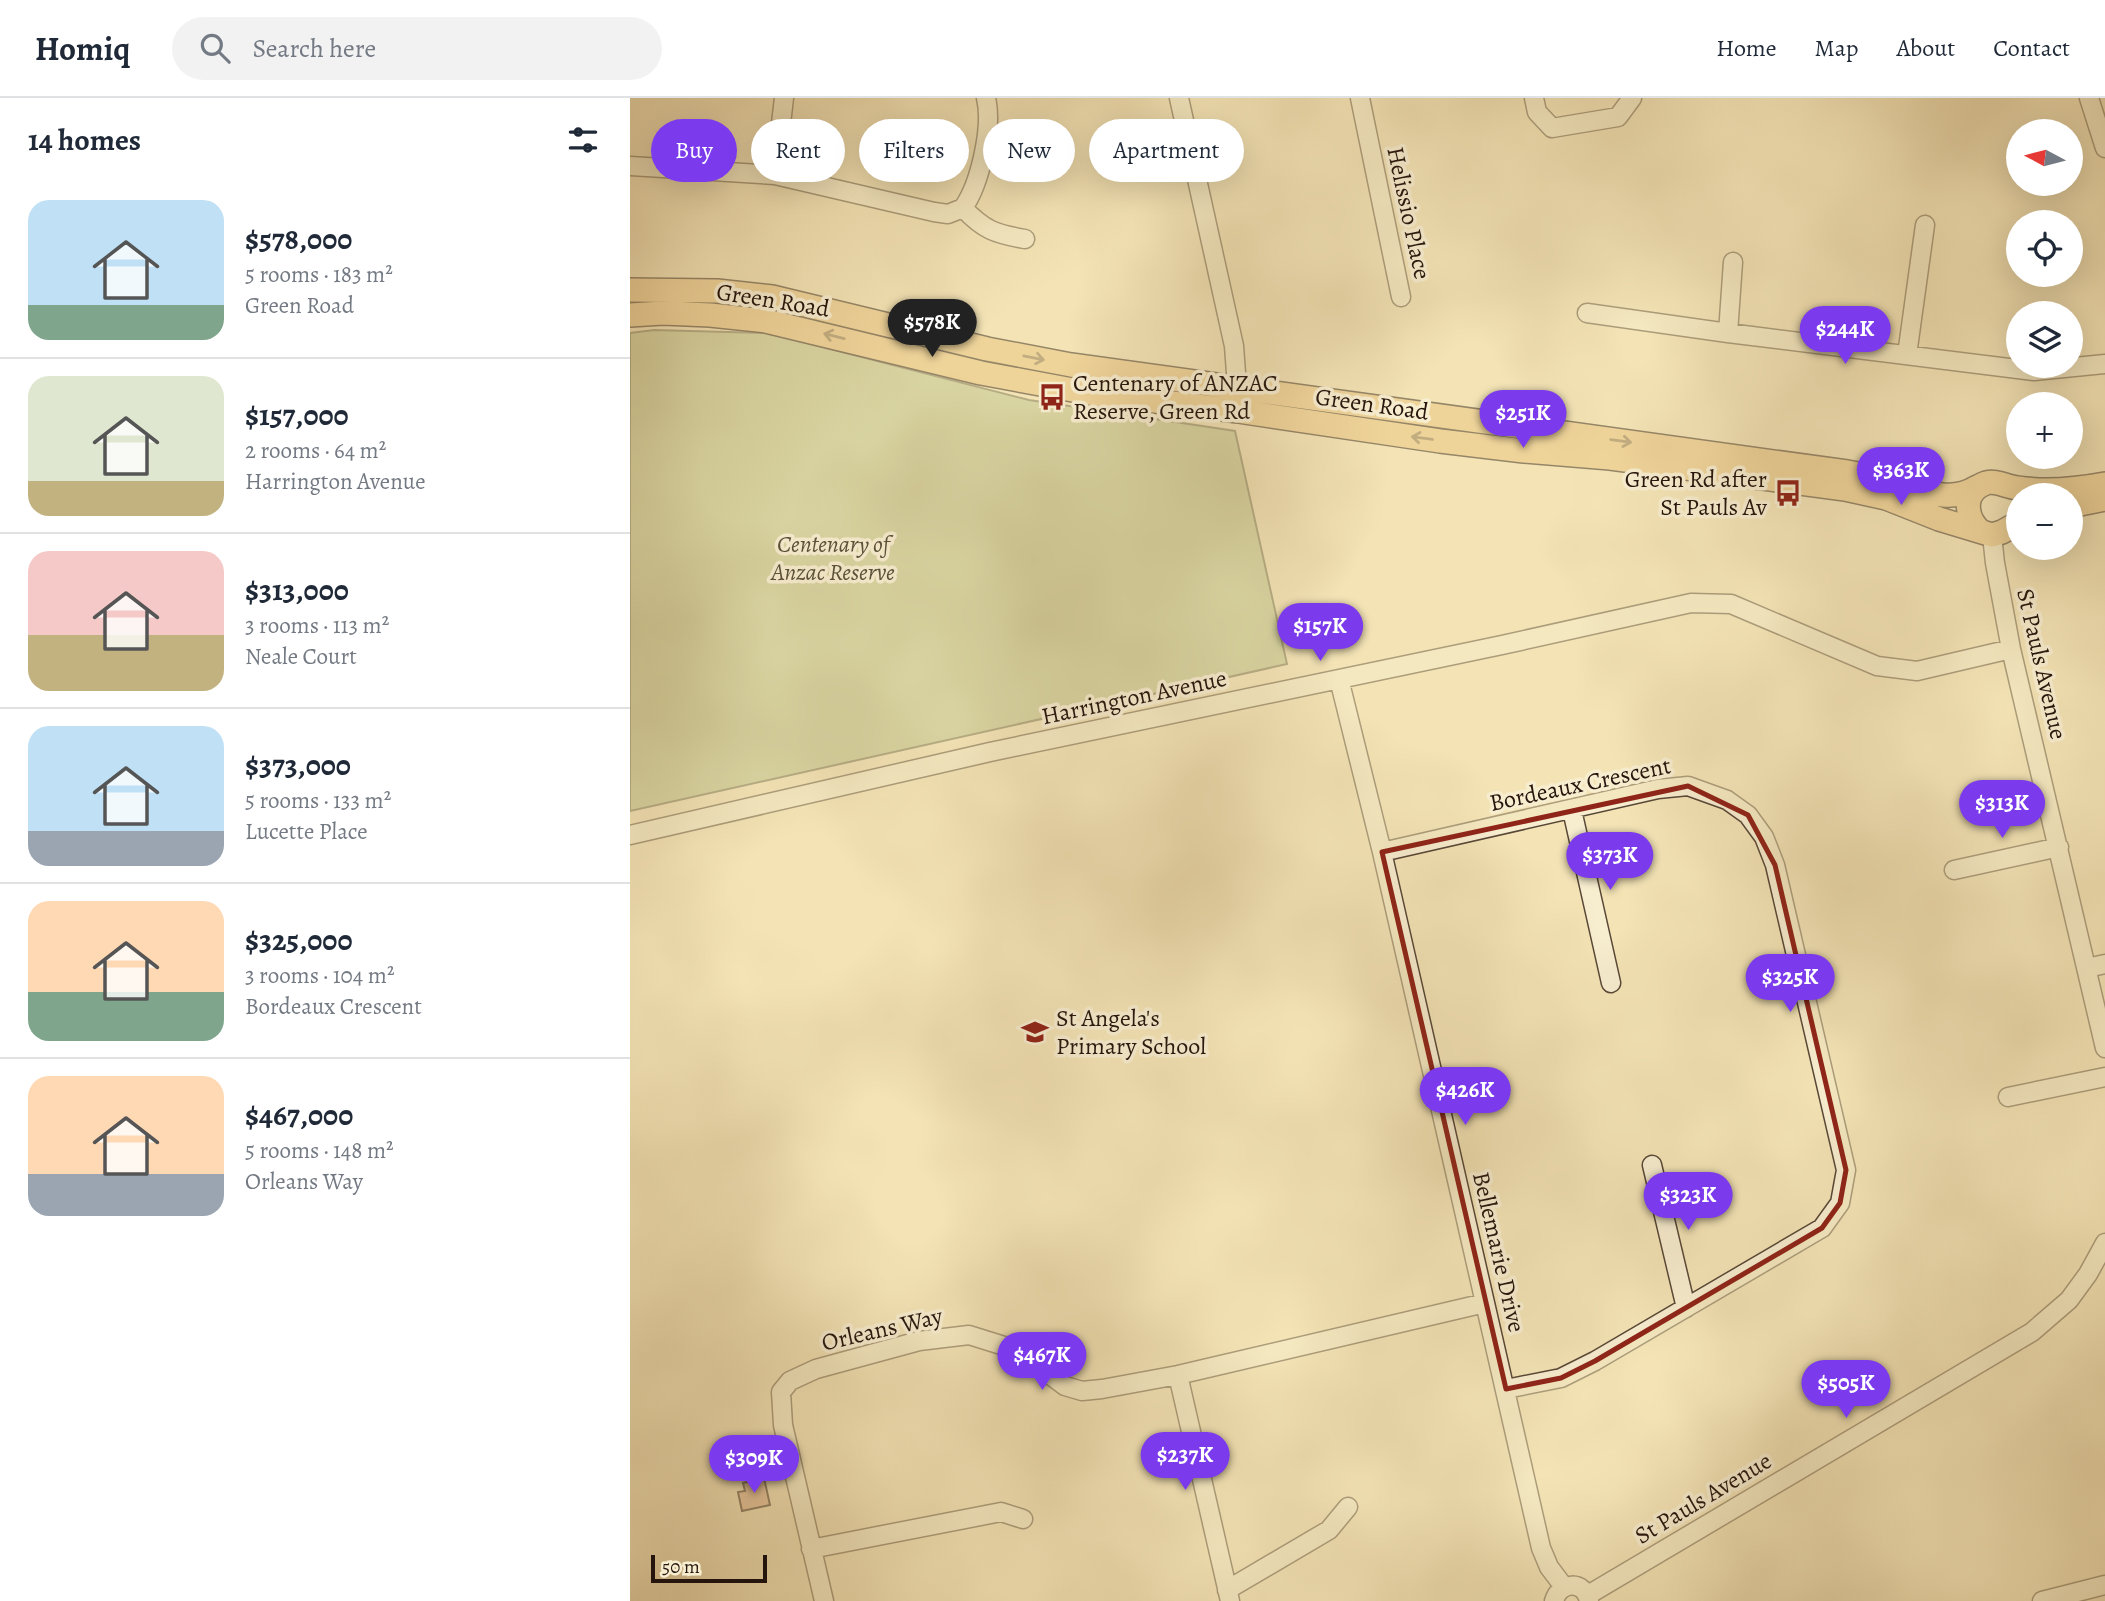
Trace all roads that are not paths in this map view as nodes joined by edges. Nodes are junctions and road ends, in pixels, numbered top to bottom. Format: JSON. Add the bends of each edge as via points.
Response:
{"nodes":[{"id":1,"x":785,"y":98,"type":"edge"},
{"id":2,"x":986,"y":98,"type":"edge"},
{"id":3,"x":1179,"y":98,"type":"edge"},
{"id":4,"x":1360,"y":98,"type":"edge"},
{"id":5,"x":1534,"y":98,"type":"edge"},
{"id":6,"x":1632,"y":98,"type":"edge"},
{"id":7,"x":2090,"y":98,"type":"edge"},
{"id":8,"x":782,"y":119,"type":"edge"},
{"id":9,"x":2105,"y":148,"type":"edge"},
{"id":10,"x":630,"y":166,"type":"edge"},
{"id":11,"x":751,"y":174,"type":"edge"},
{"id":12,"x":805,"y":182,"type":"edge"},
{"id":13,"x":963,"y":208,"type":"junction"},
{"id":14,"x":1925,"y":225,"type":"dead end"},
{"id":15,"x":1025,"y":239,"type":"dead end"},
{"id":16,"x":1733,"y":262,"type":"dead end"},
{"id":17,"x":630,"y":290,"type":"edge"},
{"id":18,"x":1401,"y":297,"type":"dead end"},
{"id":19,"x":1587,"y":313,"type":"dead end"},
{"id":20,"x":630,"y":315,"type":"edge"},
{"id":21,"x":1728,"y":333,"type":"junction"},
{"id":22,"x":1907,"y":355,"type":"junction"},
{"id":23,"x":2105,"y":364,"type":"edge"},
{"id":24,"x":1238,"y":400,"type":"junction"},
{"id":25,"x":2105,"y":484,"type":"edge"},
{"id":26,"x":2083,"y":486,"type":"edge"},
{"id":27,"x":1977,"y":487,"type":"junction"},
{"id":28,"x":2006,"y":490,"type":"edge"},
{"id":29,"x":2105,"y":499,"type":"edge"},
{"id":30,"x":2083,"y":503,"type":"edge"},
{"id":31,"x":2003,"y":526,"type":"edge"},
{"id":32,"x":2011,"y":649,"type":"junction"},
{"id":33,"x":1339,"y":679,"type":"junction"},
{"id":34,"x":1572,"y":810,"type":"junction"},
{"id":35,"x":630,"y":835,"type":"edge"},
{"id":36,"x":2059,"y":846,"type":"junction"},
{"id":37,"x":1382,"y":852,"type":"junction"},
{"id":38,"x":1954,"y":870,"type":"dead end"},
{"id":39,"x":2105,"y":964,"type":"edge"},
{"id":40,"x":2087,"y":968,"type":"junction"},
{"id":41,"x":1611,"y":983,"type":"dead end"},
{"id":42,"x":2105,"y":1048,"type":"edge"},
{"id":43,"x":2105,"y":1076,"type":"edge"},
{"id":44,"x":2007,"y":1097,"type":"dead end"},
{"id":45,"x":1652,"y":1165,"type":"dead end"},
{"id":46,"x":2105,"y":1242,"type":"edge"},
{"id":47,"x":1485,"y":1303,"type":"junction"},
{"id":48,"x":1686,"y":1308,"type":"junction"},
{"id":49,"x":1178,"y":1375,"type":"junction"},
{"id":50,"x":1506,"y":1389,"type":"junction"},
{"id":51,"x":1348,"y":1507,"type":"dead end"},
{"id":52,"x":1023,"y":1519,"type":"dead end"},
{"id":53,"x":811,"y":1549,"type":"junction"},
{"id":54,"x":2105,"y":1585,"type":"edge"},
{"id":55,"x":1559,"y":1594,"type":"edge"},
{"id":56,"x":1228,"y":1596,"type":"edge"},
{"id":57,"x":1589,"y":1598,"type":"edge"},
{"id":58,"x":824,"y":1601,"type":"edge"},
{"id":59,"x":2044,"y":1601,"type":"edge"}],
"edges":[{"from":1,"to":8,"type":"street"},
{"from":2,"to":13,"type":"street","via":[[986,139],[972,196]]},
{"from":3,"to":24,"type":"street","via":[[1234,346]]},
{"from":4,"to":18,"type":"street","name":"Helissio Place"},
{"from":5,"to":6,"type":"street","via":[[1537,112],[1552,128],[1618,117]]},
{"from":7,"to":9,"type":"street"},
{"from":10,"to":11,"type":"street"},
{"from":12,"to":13,"type":"street","via":[[934,212],[947,214]]},
{"from":13,"to":15,"type":"street","via":[[995,234]]},
{"from":14,"to":22,"type":"street"},
{"from":16,"to":21,"type":"street"},
{"from":17,"to":24,"type":"main road","name":"Green Road","one_way":true,"via":[[772,297],[987,349]]},
{"from":19,"to":21,"type":"street"},
{"from":24,"to":20,"type":"main road","name":"Green Road","one_way":true,"via":[[1089,393],[981,373],[766,321],[710,315]]},
{"from":21,"to":22,"type":"street"},
{"from":22,"to":23,"type":"street","via":[[2034,371]]},
{"from":24,"to":27,"type":"main road","name":"Green Road","one_way":true,"via":[[1847,472],[1943,496],[1966,494]]},
{"from":31,"to":24,"type":"main road","name":"Green Road","one_way":true,"via":[[1939,519],[1886,498],[1845,489],[1452,442]]},
{"from":25,"to":26,"type":"main road"},
{"from":27,"to":28,"type":"main road","name":"Green Road","via":[[1987,483]]},
{"from":27,"to":31,"type":"main road","via":[[1967,507],[1972,524]]},
{"from":29,"to":30,"type":"main road"},
{"from":31,"to":32,"type":"street","name":"St Pauls Avenue","via":[[1995,563]]},
{"from":32,"to":33,"type":"street","name":"Harrington Avenue","via":[[1917,671],[1877,666],[1731,604],[1691,603]]},
{"from":32,"to":36,"type":"street","name":"St Pauls Avenue"},
{"from":33,"to":35,"type":"street","name":"Harrington Avenue","via":[[1002,749]]},
{"from":33,"to":37,"type":"street","name":"Bellemarie Drive"},
{"from":34,"to":37,"type":"street","name":"Bordeaux Crescent"},
{"from":34,"to":41,"type":"street"},
{"from":34,"to":48,"type":"street","name":"Bordeaux Crescent","via":[[1688,786],[1727,800],[1748,815],[1764,837],[1775,865],[1846,1170],[1840,1203],[1822,1228]]},
{"from":36,"to":38,"type":"street"},
{"from":36,"to":40,"type":"street","name":"St Pauls Avenue"},
{"from":37,"to":47,"type":"street","name":"Bellemarie Drive"},
{"from":39,"to":40,"type":"street"},
{"from":40,"to":42,"type":"street","name":"St Pauls Avenue"},
{"from":43,"to":44,"type":"street"},
{"from":45,"to":48,"type":"street"},
{"from":46,"to":57,"type":"street","name":"St Pauls Avenue","via":[[2069,1300],[2032,1332]]},
{"from":47,"to":49,"type":"street","name":"Orleans Way"},
{"from":47,"to":50,"type":"street","name":"Bellemarie Drive"},
{"from":48,"to":50,"type":"street","name":"Bordeaux Crescent","via":[[1561,1378]]},
{"from":49,"to":53,"type":"street","name":"Orleans Way","via":[[1082,1391],[1065,1386],[1017,1350],[970,1335],[919,1341],[816,1369],[790,1381],[781,1392],[783,1425]]},
{"from":49,"to":56,"type":"street"},
{"from":50,"to":55,"type":"street","name":"Bellemarie Drive","via":[[1541,1548]]},
{"from":51,"to":56,"type":"street","via":[[1329,1530]]},
{"from":52,"to":53,"type":"street","via":[[1001,1512]]},
{"from":53,"to":58,"type":"street","name":"Orleans Way"},
{"from":54,"to":59,"type":"street"},
{"from":55,"to":57,"type":"street","via":[[1575,1585]]}]}
